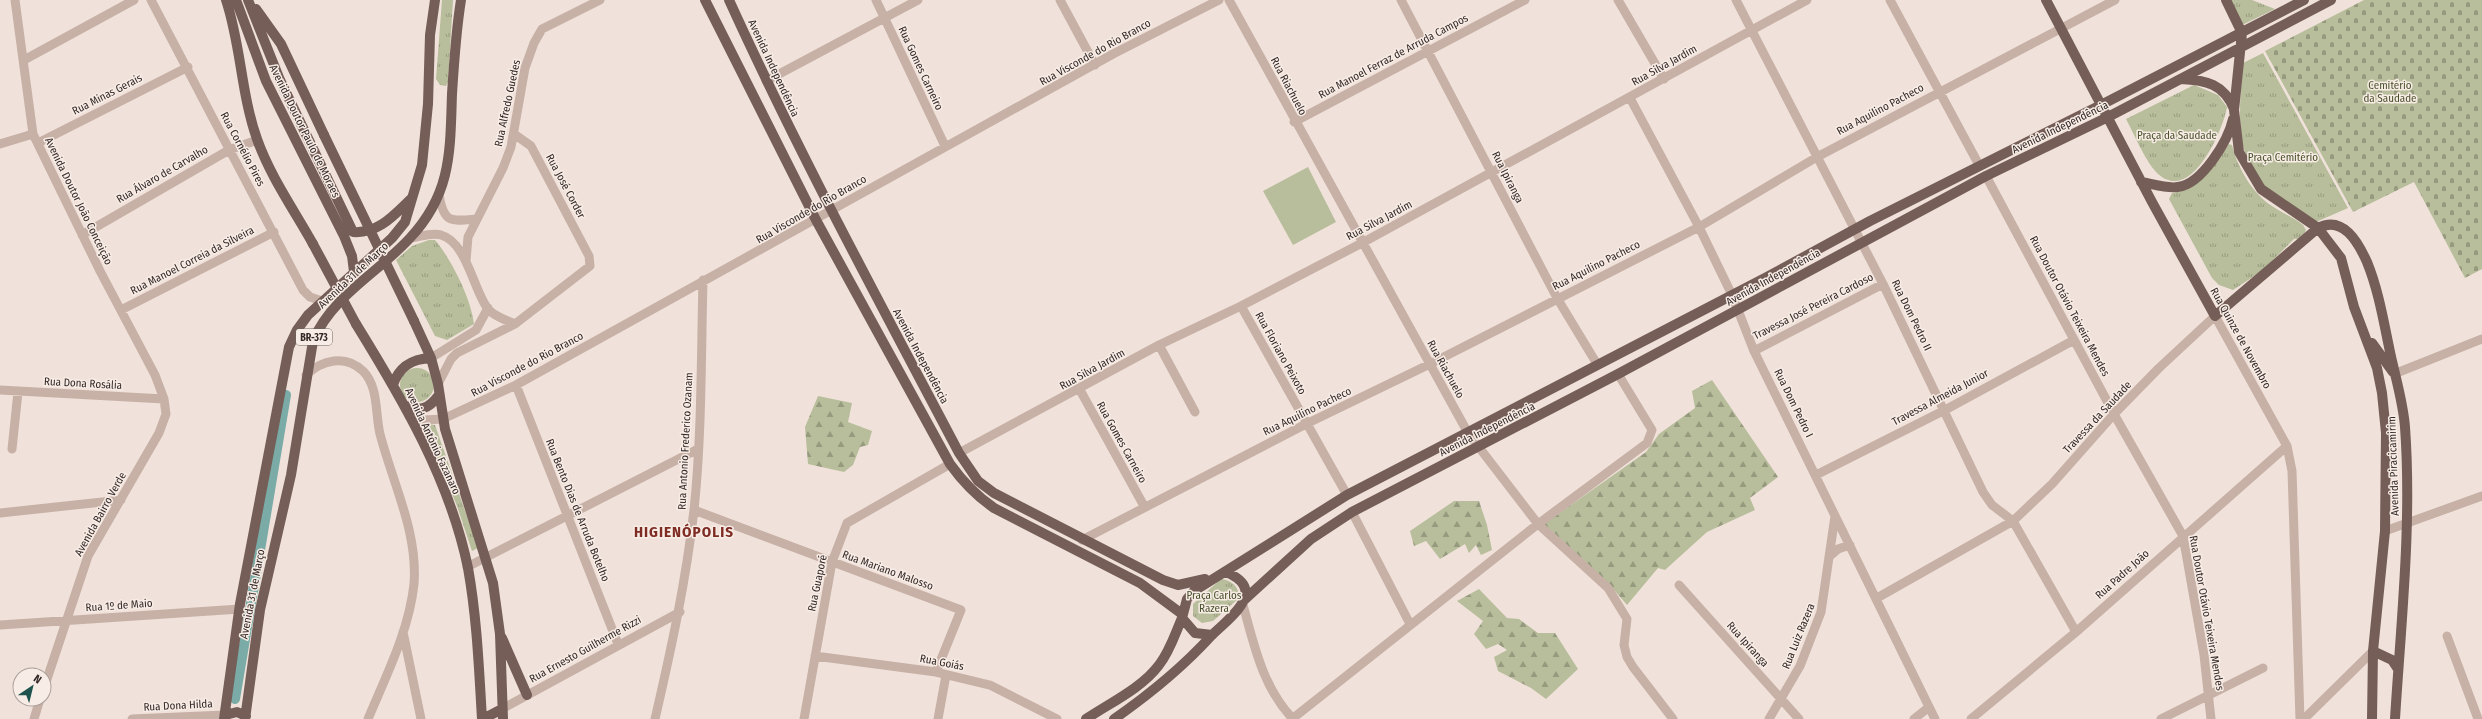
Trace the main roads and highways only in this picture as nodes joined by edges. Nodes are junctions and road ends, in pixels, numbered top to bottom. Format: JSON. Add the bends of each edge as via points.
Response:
{"nodes":[{"id":1,"x":226,"y":0,"type":"edge"},
{"id":2,"x":236,"y":0,"type":"edge"},
{"id":3,"x":249,"y":0,"type":"edge"},
{"id":4,"x":435,"y":0,"type":"edge"},
{"id":5,"x":461,"y":0,"type":"edge"},
{"id":6,"x":705,"y":0,"type":"edge"},
{"id":7,"x":729,"y":0,"type":"edge"},
{"id":8,"x":2046,"y":0,"type":"edge"},
{"id":9,"x":2226,"y":0,"type":"edge"},
{"id":10,"x":2304,"y":0,"type":"edge"},
{"id":11,"x":2331,"y":0,"type":"edge"},
{"id":12,"x":2242,"y":33,"type":"junction"},
{"id":13,"x":2242,"y":47,"type":"junction"},
{"id":14,"x":2179,"y":79,"type":"junction"},
{"id":15,"x":2102,"y":105,"type":"junction"},
{"id":16,"x":2234,"y":111,"type":"junction"},
{"id":17,"x":2108,"y":118,"type":"junction"},
{"id":18,"x":2141,"y":182,"type":"junction"},
{"id":19,"x":412,"y":198,"type":"junction"},
{"id":20,"x":2318,"y":228,"type":"junction"},
{"id":21,"x":354,"y":272,"type":"junction"},
{"id":22,"x":2215,"y":316,"type":"joint"},
{"id":23,"x":2358,"y":318,"type":"junction"},
{"id":24,"x":431,"y":358,"type":"junction"},
{"id":25,"x":2394,"y":374,"type":"junction"},
{"id":26,"x":393,"y":385,"type":"junction"},
{"id":27,"x":2382,"y":392,"type":"junction"},
{"id":28,"x":439,"y":395,"type":"junction"},
{"id":29,"x":2402,"y":403,"type":"junction"},
{"id":30,"x":404,"y":405,"type":"junction"},
{"id":31,"x":1222,"y":573,"type":"junction"},
{"id":32,"x":1243,"y":603,"type":"junction"},
{"id":33,"x":1182,"y":616,"type":"junction"},
{"id":34,"x":500,"y":634,"type":"junction"},
{"id":35,"x":1212,"y":635,"type":"junction"},
{"id":36,"x":2373,"y":651,"type":"junction"},
{"id":37,"x":2398,"y":669,"type":"junction"},
{"id":38,"x":527,"y":695,"type":"road end"},
{"id":39,"x":502,"y":714,"type":"edge"},
{"id":40,"x":225,"y":717,"type":"edge"},
{"id":41,"x":246,"y":717,"type":"edge"},
{"id":42,"x":482,"y":719,"type":"edge"},
{"id":43,"x":1086,"y":719,"type":"edge"},
{"id":44,"x":1114,"y":719,"type":"edge"},
{"id":45,"x":2372,"y":719,"type":"edge"},
{"id":46,"x":2395,"y":719,"type":"edge"}],
"edges":[{"from":1,"to":26,"type":"main road","name":"Avenida Antônio Fazanaro","bridge":true,"via":[[244,91],[257,140],[356,324]]},
{"from":2,"to":21,"type":"main road","name":"Avenida Doutor Paulo de Moraes","via":[[266,80],[344,236],[352,256]]},
{"from":3,"to":19,"type":"main road","name":"Avenida Doutor Paulo de Moraes","via":[[280,80],[354,232],[365,233],[383,225]]},
{"from":3,"to":24,"type":"main road","name":"Avenida Doutor Paulo de Moraes","bridge":true,"via":[[281,44]]},
{"from":4,"to":19,"type":"main road","name":"Avenida 31 de Março","number":"BR-373","via":[[430,35],[428,104],[422,165]]},
{"from":5,"to":41,"type":"main road","name":"Avenida 31 de Março","number":"BR-373","via":[[454,62],[452,147],[439,195],[410,238],[332,310],[320,323],[312,341],[291,475],[260,610]]},
{"from":6,"to":33,"type":"main road","via":[[816,220],[950,464],[973,494],[994,508],[1140,583]]},
{"from":7,"to":31,"type":"main road","name":"Avenida Independência","via":[[831,211],[959,453],[978,481],[994,493],[1163,580],[1178,585],[1190,584]]},
{"from":8,"to":15,"type":"main road","name":"Rua Quinze de Novembro"},
{"from":9,"to":12,"type":"main road"},
{"from":10,"to":12,"type":"main road","name":"Avenida Independência"},
{"from":11,"to":13,"type":"main road","name":"Avenida Independência"},
{"from":12,"to":13,"type":"main road","name":"Avenida Piracicamirim"},
{"from":12,"to":15,"type":"main road","name":"Avenida Independência"},
{"from":13,"to":14,"type":"main road","name":"Avenida Independência"},
{"from":13,"to":16,"type":"main road","name":"Avenida Piracicamirim"},
{"from":14,"to":16,"type":"main road","via":[[2201,80],[2214,84],[2224,92]]},
{"from":14,"to":17,"type":"main road","name":"Avenida Independência"},
{"from":15,"to":17,"type":"main road","name":"Rua Quinze de Novembro"},
{"from":15,"to":31,"type":"main road","name":"Avenida Independência","via":[[1855,229],[1347,495]]},
{"from":16,"to":18,"type":"main road","via":[[2231,128],[2224,141],[2194,180],[2185,186],[2172,188]]},
{"from":16,"to":20,"type":"main road","name":"Avenida Piracicamirim","via":[[2239,152],[2261,189]]},
{"from":17,"to":18,"type":"main road","name":"Rua Quinze de Novembro"},
{"from":17,"to":32,"type":"main road","name":"Avenida Independência","via":[[1986,176],[1618,374],[1352,512],[1312,538]]},
{"from":18,"to":22,"type":"main road","name":"Rua Quinze de Novembro"},
{"from":19,"to":21,"type":"main road","name":"Avenida 31 de Março","number":"BR-373","via":[[405,222],[392,238]]},
{"from":20,"to":22,"type":"main road","name":"Travessa da Saudade"},
{"from":20,"to":23,"type":"main road","name":"Avenida Piracicamirim","via":[[2341,258]]},
{"from":20,"to":25,"type":"main road","name":"Avenida Piracicamirim","via":[[2326,224],[2336,224],[2347,230],[2360,248],[2376,288]]},
{"from":21,"to":40,"type":"main road","name":"Avenida 31 de Março","number":"BR-373","via":[[322,301],[297,330],[289,348],[240,609]]},
{"from":23,"to":25,"type":"main road"},
{"from":23,"to":27,"type":"main road","name":"Avenida Piracicamirim","via":[[2377,368]]},
{"from":24,"to":26,"type":"main road","via":[[418,359],[407,364],[398,373]]},
{"from":24,"to":28,"type":"main road","name":"Avenida Doutor Paulo de Moraes"},
{"from":25,"to":29,"type":"main road","name":"Avenida Piracicamirim"},
{"from":26,"to":30,"type":"main road","name":"Avenida Antônio Fazanaro"},
{"from":27,"to":29,"type":"main road"},
{"from":27,"to":36,"type":"main road","name":"Avenida Piracicamirim","via":[[2386,433],[2384,531]]},
{"from":28,"to":30,"type":"main road","via":[[430,406],[423,409]]},
{"from":28,"to":34,"type":"main road","via":[[443,419],[493,583]]},
{"from":29,"to":37,"type":"main road","name":"Avenida Piracicamirim","via":[[2407,522]]},
{"from":30,"to":42,"type":"main road","name":"Avenida Antônio Fazanaro","via":[[452,510],[467,567],[476,615]]},
{"from":31,"to":32,"type":"main road","via":[[1241,580],[1245,587]]},
{"from":31,"to":33,"type":"main road","via":[[1194,591],[1187,599]]},
{"from":32,"to":35,"type":"main road"},
{"from":33,"to":35,"type":"main road","via":[[1195,634]]},
{"from":33,"to":43,"type":"main road","via":[[1171,646],[1159,666],[1144,680]]},
{"from":34,"to":38,"type":"main road"},
{"from":34,"to":39,"type":"main road"},
{"from":35,"to":44,"type":"main road","via":[[1189,661],[1150,695]]},
{"from":36,"to":37,"type":"main road","via":[[2392,660]]},
{"from":36,"to":45,"type":"main road","name":"Avenida Piracicamirim"},
{"from":37,"to":46,"type":"main road","name":"Avenida Piracicamirim"},
{"from":39,"to":42,"type":"main road"},
{"from":40,"to":41,"type":"main road","via":[[237,712]]}]}
